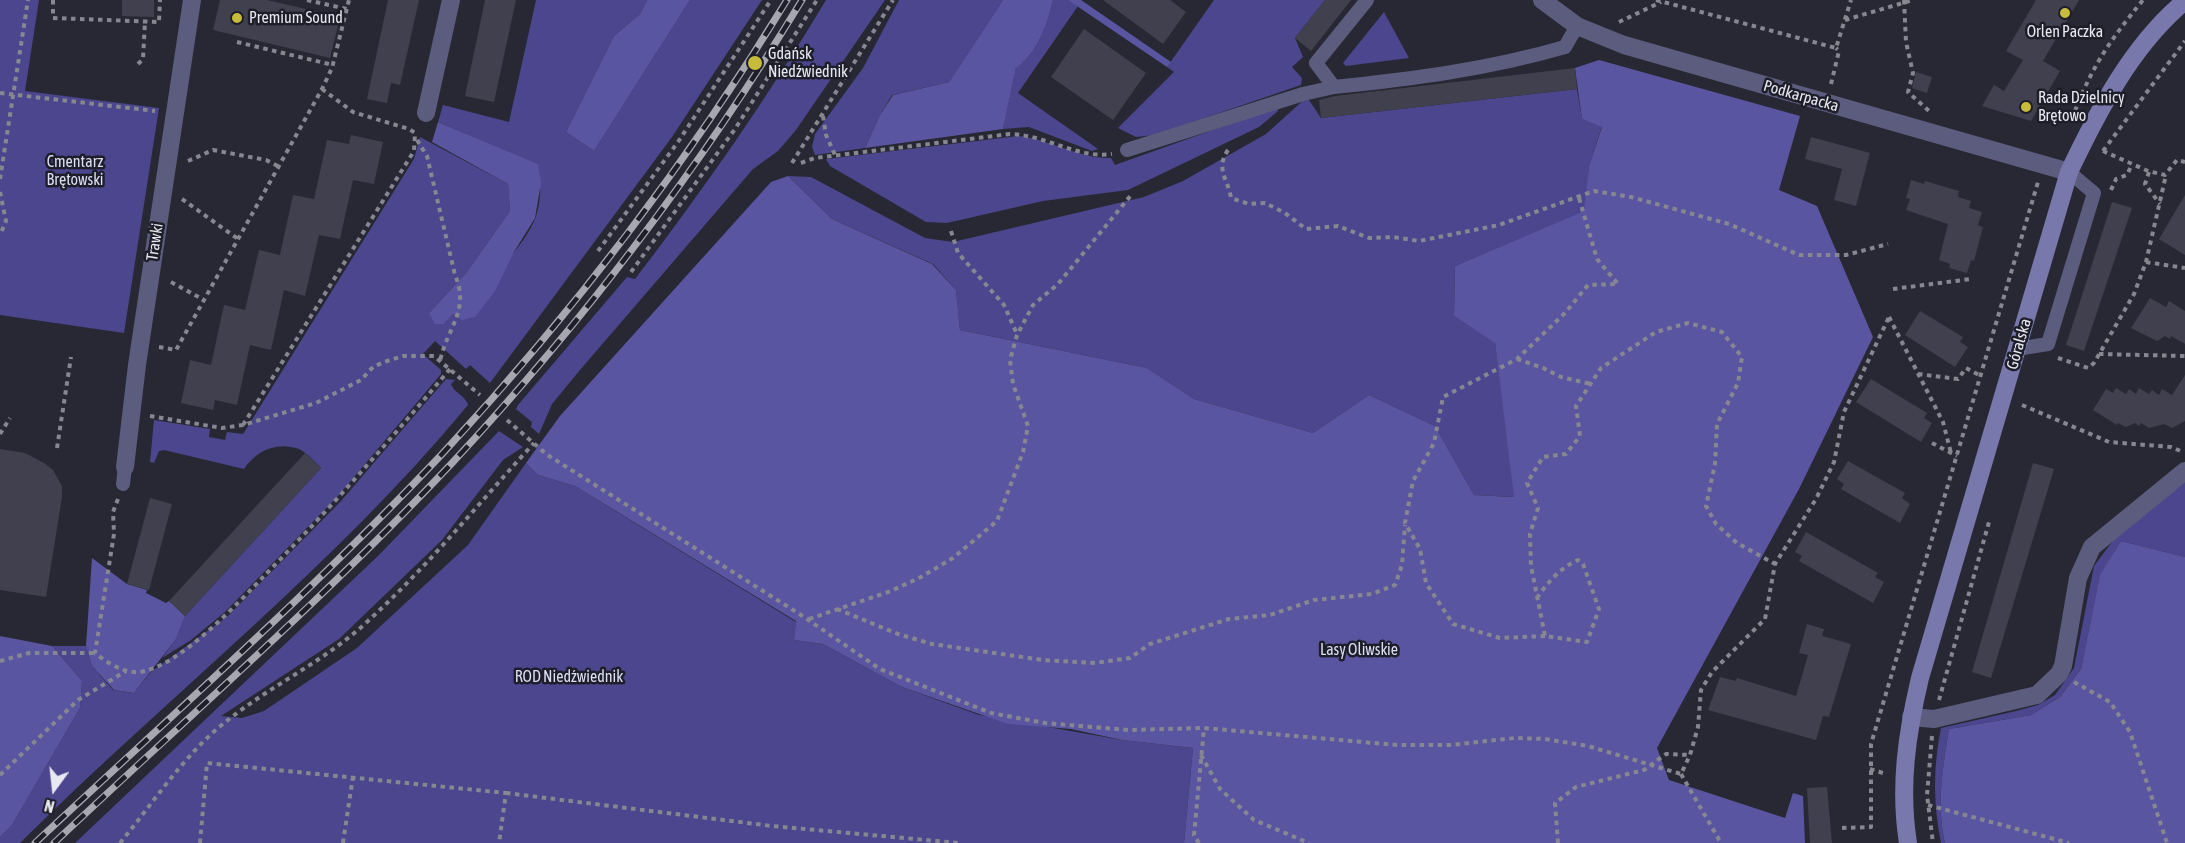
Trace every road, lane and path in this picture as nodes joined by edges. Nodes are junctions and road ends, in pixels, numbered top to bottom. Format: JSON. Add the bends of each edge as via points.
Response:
{"nodes":[{"id":1,"x":28,"y":0,"type":"edge"},
{"id":2,"x":53,"y":0,"type":"edge"},
{"id":3,"x":160,"y":0,"type":"edge"},
{"id":4,"x":192,"y":0,"type":"edge"},
{"id":5,"x":307,"y":0,"type":"edge"},
{"id":6,"x":349,"y":0,"type":"edge"},
{"id":7,"x":451,"y":0,"type":"edge"},
{"id":8,"x":771,"y":0,"type":"edge"},
{"id":9,"x":817,"y":0,"type":"edge"},
{"id":10,"x":893,"y":0,"type":"edge"},
{"id":11,"x":1367,"y":0,"type":"edge"},
{"id":12,"x":1542,"y":0,"type":"edge"},
{"id":13,"x":1656,"y":0,"type":"edge"},
{"id":14,"x":1851,"y":0,"type":"edge"},
{"id":15,"x":1913,"y":0,"type":"edge"},
{"id":16,"x":2143,"y":0,"type":"edge"},
{"id":17,"x":1904,"y":1,"type":"edge"},
{"id":18,"x":2185,"y":1,"type":"edge"},
{"id":19,"x":1662,"y":2,"type":"junction"},
{"id":20,"x":1668,"y":2,"type":"edge"},
{"id":21,"x":347,"y":9,"type":"junction"},
{"id":22,"x":145,"y":21,"type":"junction"},
{"id":23,"x":1844,"y":21,"type":"junction"},
{"id":24,"x":1585,"y":30,"type":"junction"},
{"id":25,"x":2185,"y":41,"type":"edge"},
{"id":26,"x":237,"y":42,"type":"dead end"},
{"id":27,"x":1836,"y":48,"type":"junction"},
{"id":28,"x":138,"y":64,"type":"dead end"},
{"id":29,"x":333,"y":65,"type":"junction"},
{"id":30,"x":1334,"y":87,"type":"junction"},
{"id":31,"x":322,"y":88,"type":"junction"},
{"id":32,"x":0,"y":93,"type":"edge"},
{"id":33,"x":14,"y":95,"type":"junction"},
{"id":34,"x":1826,"y":104,"type":"junction"},
{"id":35,"x":155,"y":111,"type":"dead end"},
{"id":36,"x":426,"y":114,"type":"dead end"},
{"id":37,"x":823,"y":115,"type":"junction"},
{"id":38,"x":2074,"y":115,"type":"dead end"},
{"id":39,"x":1937,"y":119,"type":"dead end"},
{"id":40,"x":416,"y":139,"type":"junction"},
{"id":41,"x":1126,"y":150,"type":"joint"},
{"id":42,"x":1228,"y":150,"type":"dead end"},
{"id":43,"x":2103,"y":151,"type":"junction"},
{"id":44,"x":835,"y":155,"type":"junction"},
{"id":45,"x":184,"y":162,"type":"dead end"},
{"id":46,"x":2185,"y":162,"type":"edge"},
{"id":47,"x":792,"y":163,"type":"dead end"},
{"id":48,"x":801,"y":163,"type":"dead end"},
{"id":49,"x":2132,"y":164,"type":"junction"},
{"id":50,"x":278,"y":166,"type":"junction"},
{"id":51,"x":2070,"y":172,"type":"junction"},
{"id":52,"x":2149,"y":172,"type":"junction"},
{"id":53,"x":2166,"y":175,"type":"junction"},
{"id":54,"x":0,"y":179,"type":"edge"},
{"id":55,"x":2039,"y":179,"type":"dead end"},
{"id":56,"x":2090,"y":189,"type":"junction"},
{"id":57,"x":0,"y":192,"type":"edge"},
{"id":58,"x":1132,"y":194,"type":"dead end"},
{"id":59,"x":1579,"y":198,"type":"junction"},
{"id":60,"x":182,"y":199,"type":"dead end"},
{"id":61,"x":2160,"y":205,"type":"junction"},
{"id":62,"x":951,"y":231,"type":"dead end"},
{"id":63,"x":0,"y":235,"type":"edge"},
{"id":64,"x":238,"y":239,"type":"junction"},
{"id":65,"x":1888,"y":244,"type":"dead end"},
{"id":66,"x":598,"y":251,"type":"dead end"},
{"id":67,"x":2146,"y":262,"type":"junction"},
{"id":68,"x":2185,"y":268,"type":"edge"},
{"id":69,"x":631,"y":272,"type":"dead end"},
{"id":70,"x":1971,"y":279,"type":"dead end"},
{"id":71,"x":171,"y":282,"type":"dead end"},
{"id":72,"x":1893,"y":289,"type":"dead end"},
{"id":73,"x":204,"y":300,"type":"junction"},
{"id":74,"x":1017,"y":335,"type":"junction"},
{"id":75,"x":2017,"y":349,"type":"junction"},
{"id":76,"x":176,"y":350,"type":"dead end"},
{"id":77,"x":2099,"y":354,"type":"junction"},
{"id":78,"x":2185,"y":356,"type":"edge"},
{"id":79,"x":71,"y":357,"type":"dead end"},
{"id":80,"x":1517,"y":359,"type":"junction"},
{"id":81,"x":2061,"y":359,"type":"dead end"},
{"id":82,"x":440,"y":361,"type":"junction"},
{"id":83,"x":450,"y":369,"type":"junction"},
{"id":84,"x":1918,"y":374,"type":"junction"},
{"id":85,"x":1981,"y":376,"type":"junction"},
{"id":86,"x":1591,"y":384,"type":"junction"},
{"id":87,"x":2025,"y":394,"type":"dead end"},
{"id":88,"x":480,"y":395,"type":"dead end"},
{"id":89,"x":2022,"y":405,"type":"junction"},
{"id":90,"x":2019,"y":414,"type":"dead end"},
{"id":91,"x":150,"y":416,"type":"dead end"},
{"id":92,"x":10,"y":418,"type":"dead end"},
{"id":93,"x":507,"y":420,"type":"dead end"},
{"id":94,"x":243,"y":425,"type":"junction"},
{"id":95,"x":0,"y":434,"type":"edge"},
{"id":96,"x":534,"y":443,"type":"junction"},
{"id":97,"x":1932,"y":443,"type":"dead end"},
{"id":98,"x":57,"y":448,"type":"dead end"},
{"id":99,"x":1951,"y":453,"type":"junction"},
{"id":100,"x":2185,"y":453,"type":"edge"},
{"id":101,"x":1957,"y":456,"type":"junction"},
{"id":102,"x":2185,"y":471,"type":"edge"},
{"id":103,"x":124,"y":475,"type":"joint"},
{"id":104,"x":1990,"y":517,"type":"dead end"},
{"id":105,"x":1405,"y":523,"type":"junction"},
{"id":106,"x":1775,"y":564,"type":"junction"},
{"id":107,"x":1537,"y":598,"type":"junction"},
{"id":108,"x":837,"y":609,"type":"junction"},
{"id":109,"x":808,"y":619,"type":"junction"},
{"id":110,"x":1545,"y":636,"type":"junction"},
{"id":111,"x":95,"y":654,"type":"junction"},
{"id":112,"x":0,"y":661,"type":"edge"},
{"id":113,"x":126,"y":671,"type":"junction"},
{"id":114,"x":2081,"y":686,"type":"dead end"},
{"id":115,"x":1911,"y":717,"type":"junction"},
{"id":116,"x":1934,"y":719,"type":"junction"},
{"id":117,"x":1204,"y":728,"type":"junction"},
{"id":118,"x":1201,"y":755,"type":"junction"},
{"id":119,"x":1690,"y":755,"type":"junction"},
{"id":120,"x":1650,"y":765,"type":"junction"},
{"id":121,"x":1681,"y":774,"type":"junction"},
{"id":122,"x":0,"y":775,"type":"edge"},
{"id":123,"x":352,"y":776,"type":"junction"},
{"id":124,"x":506,"y":793,"type":"junction"},
{"id":125,"x":1928,"y":805,"type":"junction"},
{"id":126,"x":1842,"y":828,"type":"dead end"},
{"id":127,"x":120,"y":843,"type":"edge"},
{"id":128,"x":200,"y":843,"type":"edge"},
{"id":129,"x":343,"y":843,"type":"edge"},
{"id":130,"x":499,"y":843,"type":"edge"},
{"id":131,"x":959,"y":843,"type":"edge"},
{"id":132,"x":1199,"y":843,"type":"edge"},
{"id":133,"x":1309,"y":843,"type":"edge"},
{"id":134,"x":1558,"y":843,"type":"edge"},
{"id":135,"x":1721,"y":843,"type":"edge"},
{"id":136,"x":1908,"y":843,"type":"edge"},
{"id":137,"x":1933,"y":843,"type":"edge"},
{"id":138,"x":2069,"y":843,"type":"edge"},
{"id":139,"x":2167,"y":843,"type":"edge"}],
"edges":[{"from":1,"to":33,"type":"path"},
{"from":2,"to":22,"type":"path","via":[[53,18]]},
{"from":3,"to":22,"type":"path","via":[[159,22]]},
{"from":4,"to":103,"type":"street","name":"Trawki"},
{"from":5,"to":21,"type":"path"},
{"from":6,"to":21,"type":"path"},
{"from":7,"to":36,"type":"street"},
{"from":8,"to":66,"type":"path","via":[[678,142]]},
{"from":9,"to":69,"type":"path","via":[[735,129]]},
{"from":10,"to":37,"type":"path"},
{"from":11,"to":30,"type":"lane","via":[[1316,63]]},
{"from":12,"to":24,"type":"street","name":"Podkarpacka"},
{"from":13,"to":19,"type":"path"},
{"from":14,"to":23,"type":"path"},
{"from":15,"to":17,"type":"path"},
{"from":16,"to":38,"type":"path","via":[[2103,51]]},
{"from":17,"to":23,"type":"path"},
{"from":17,"to":39,"type":"path","via":[[1906,42],[1913,73],[1908,92]]},
{"from":18,"to":51,"type":"street","name":"Góralska","via":[[2148,37],[2094,119]]},
{"from":19,"to":20,"type":"path"},
{"from":19,"to":24,"type":"path"},
{"from":20,"to":27,"type":"path"},
{"from":21,"to":29,"type":"path"},
{"from":22,"to":28,"type":"path","via":[[143,59]]},
{"from":23,"to":27,"type":"path"},
{"from":24,"to":30,"type":"lane","via":[[1565,47],[1519,60],[1442,76]]},
{"from":24,"to":34,"type":"street","name":"Podkarpacka"},
{"from":25,"to":43,"type":"path"},
{"from":26,"to":29,"type":"path"},
{"from":27,"to":34,"type":"path","via":[[1839,51]]},
{"from":29,"to":31,"type":"path"},
{"from":30,"to":41,"type":"lane"},
{"from":31,"to":40,"type":"path","via":[[353,112],[409,129]]},
{"from":31,"to":50,"type":"path"},
{"from":32,"to":33,"type":"path"},
{"from":33,"to":35,"type":"path"},
{"from":33,"to":54,"type":"path"},
{"from":34,"to":51,"type":"street","name":"Podkarpacka"},
{"from":37,"to":44,"type":"path"},
{"from":37,"to":47,"type":"path"},
{"from":40,"to":82,"type":"path","via":[[427,156],[462,291],[462,302],[444,341]]},
{"from":40,"to":94,"type":"path","via":[[414,151]]},
{"from":41,"to":44,"type":"path","via":[[1093,155],[1031,134],[1010,134]]},
{"from":42,"to":59,"type":"path","via":[[1221,170],[1231,198],[1249,204],[1265,203],[1306,229],[1338,226],[1369,238],[1419,241],[1499,225]]},
{"from":43,"to":49,"type":"path"},
{"from":43,"to":56,"type":"path"},
{"from":44,"to":48,"type":"path"},
{"from":45,"to":50,"type":"path","via":[[213,150]]},
{"from":46,"to":53,"type":"path","via":[[2177,160]]},
{"from":49,"to":52,"type":"path"},
{"from":49,"to":56,"type":"path","via":[[2127,175],[2116,179],[2111,191]]},
{"from":50,"to":64,"type":"path"},
{"from":51,"to":56,"type":"lane"},
{"from":51,"to":75,"type":"street","name":"Góralska"},
{"from":52,"to":53,"type":"path"},
{"from":52,"to":61,"type":"path","via":[[2145,184]]},
{"from":53,"to":61,"type":"path"},
{"from":55,"to":85,"type":"path"},
{"from":56,"to":75,"type":"lane","via":[[2048,344]]},
{"from":57,"to":63,"type":"path","via":[[6,221]]},
{"from":58,"to":74,"type":"path","via":[[1058,284],[1033,305]]},
{"from":59,"to":65,"type":"path","via":[[1594,191],[1678,209],[1763,237],[1799,255],[1846,255]]},
{"from":59,"to":80,"type":"path","via":[[1597,259],[1618,284],[1588,285]]},
{"from":60,"to":64,"type":"path"},
{"from":61,"to":67,"type":"path"},
{"from":62,"to":74,"type":"path","via":[[958,253],[1004,305]]},
{"from":64,"to":73,"type":"path"},
{"from":67,"to":68,"type":"path"},
{"from":67,"to":77,"type":"path","via":[[2134,294]]},
{"from":70,"to":72,"type":"path"},
{"from":71,"to":73,"type":"path"},
{"from":73,"to":76,"type":"path"},
{"from":74,"to":108,"type":"path","via":[[1011,360],[1013,384],[1028,426],[1023,452],[997,521],[953,558],[921,577]]},
{"from":75,"to":115,"type":"street","name":"Góralska"},
{"from":77,"to":78,"type":"path"},
{"from":77,"to":81,"type":"path","via":[[2088,368]]},
{"from":79,"to":98,"type":"path"},
{"from":80,"to":86,"type":"path"},
{"from":80,"to":105,"type":"path","via":[[1443,397],[1434,444],[1413,481]]},
{"from":82,"to":83,"type":"path"},
{"from":82,"to":94,"type":"path","via":[[434,356],[403,356],[384,362],[361,380],[316,404]]},
{"from":83,"to":88,"type":"path"},
{"from":83,"to":113,"type":"path","via":[[339,500],[229,612],[157,667]]},
{"from":84,"to":85,"type":"path","via":[[1958,379],[1966,368]]},
{"from":84,"to":99,"type":"path","via":[[1942,422]]},
{"from":84,"to":106,"type":"path","via":[[1889,316],[1844,412],[1834,462]]},
{"from":85,"to":101,"type":"path"},
{"from":86,"to":106,"type":"path","via":[[1601,368],[1656,332],[1688,323],[1722,332],[1742,357],[1738,383],[1717,424],[1715,464],[1706,506],[1716,524],[1737,543]]},
{"from":86,"to":107,"type":"path","via":[[1576,406],[1580,436],[1566,454],[1543,456],[1527,483],[1538,508],[1530,534]]},
{"from":87,"to":89,"type":"path"},
{"from":89,"to":90,"type":"path"},
{"from":89,"to":100,"type":"path","via":[[2109,442],[2171,447]]},
{"from":91,"to":94,"type":"path","via":[[222,428]]},
{"from":92,"to":95,"type":"path"},
{"from":93,"to":96,"type":"path"},
{"from":96,"to":109,"type":"path"},
{"from":96,"to":127,"type":"path","via":[[444,547],[368,622],[226,720],[189,756]]},
{"from":97,"to":99,"type":"path"},
{"from":99,"to":101,"type":"path"},
{"from":101,"to":126,"type":"path","via":[[1871,744],[1871,827]]},
{"from":102,"to":116,"type":"street","via":[[2092,547],[2078,578],[2059,674],[2037,695]]},
{"from":103,"to":111,"type":"path","via":[[113,512],[114,534]]},
{"from":104,"to":116,"type":"path"},
{"from":105,"to":108,"type":"path","via":[[1402,565],[1395,585],[1372,594],[1314,600],[1270,615],[1228,618],[1150,644],[1130,658],[1095,663],[1043,660],[932,644]]},
{"from":105,"to":110,"type":"path","via":[[1420,549],[1426,583],[1453,624],[1500,638]]},
{"from":106,"to":119,"type":"path","via":[[1765,619],[1712,672],[1701,690],[1698,727]]},
{"from":107,"to":110,"type":"path"},
{"from":107,"to":110,"type":"path","via":[[1548,582],[1578,560],[1597,596],[1599,609],[1587,642]]},
{"from":108,"to":109,"type":"path"},
{"from":109,"to":117,"type":"path","via":[[880,669],[991,713],[1045,723],[1128,730]]},
{"from":111,"to":112,"type":"path","via":[[29,653]]},
{"from":111,"to":113,"type":"path"},
{"from":113,"to":122,"type":"path","via":[[78,700]]},
{"from":114,"to":139,"type":"path","via":[[2110,702],[2130,732]]},
{"from":115,"to":116,"type":"street"},
{"from":115,"to":136,"type":"street","name":"Góralska","via":[[1903,794]]},
{"from":116,"to":125,"type":"path"},
{"from":117,"to":118,"type":"path"},
{"from":117,"to":120,"type":"path","via":[[1397,745],[1450,745],[1515,738],[1545,740],[1588,746]]},
{"from":118,"to":132,"type":"path","via":[[1194,835]]},
{"from":118,"to":133,"type":"path","via":[[1220,789],[1254,820]]},
{"from":119,"to":120,"type":"path","via":[[1666,754]]},
{"from":119,"to":121,"type":"path"},
{"from":120,"to":121,"type":"path"},
{"from":120,"to":134,"type":"path","via":[[1644,770],[1575,787],[1555,803]]},
{"from":121,"to":135,"type":"path"},
{"from":123,"to":124,"type":"path"},
{"from":123,"to":128,"type":"path","via":[[207,763]]},
{"from":123,"to":129,"type":"path"},
{"from":124,"to":130,"type":"path"},
{"from":124,"to":131,"type":"path"},
{"from":125,"to":137,"type":"path"},
{"from":125,"to":138,"type":"path"}]}
